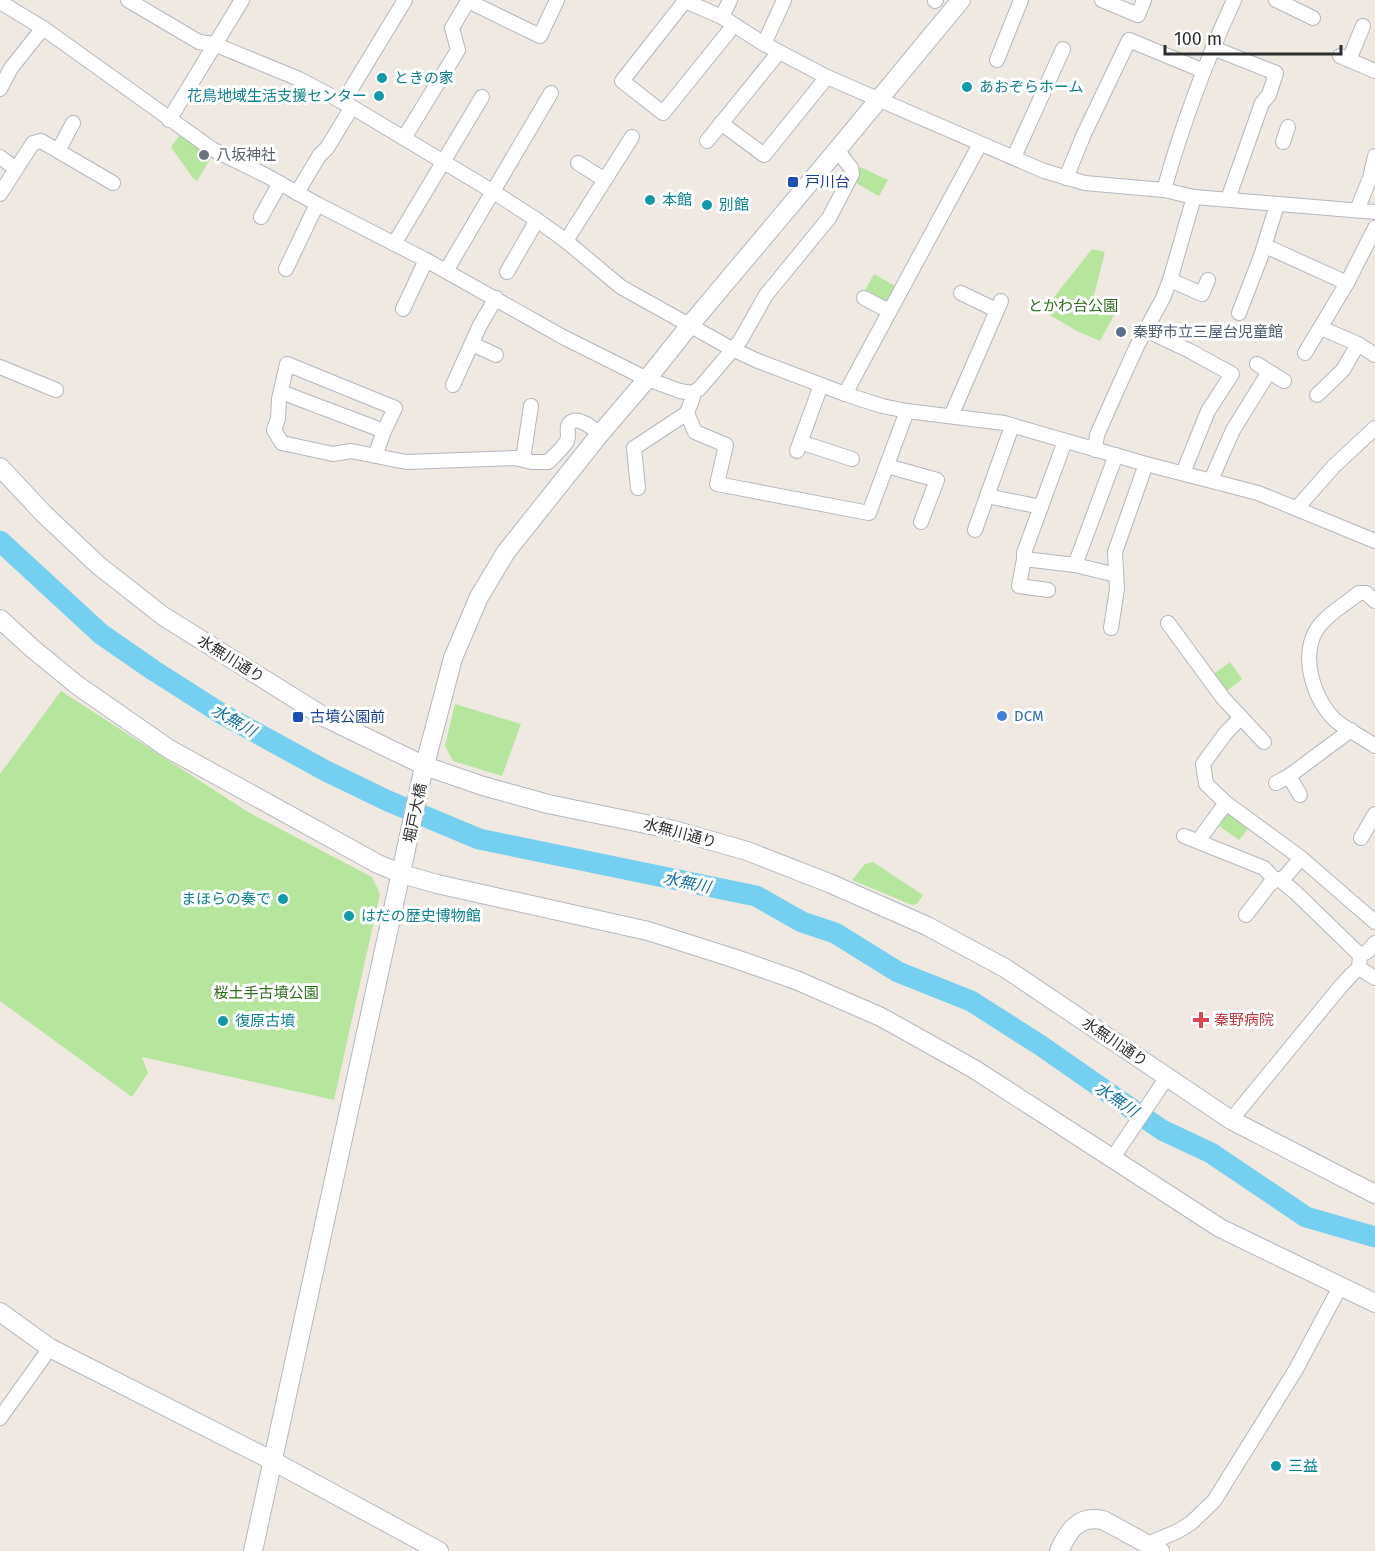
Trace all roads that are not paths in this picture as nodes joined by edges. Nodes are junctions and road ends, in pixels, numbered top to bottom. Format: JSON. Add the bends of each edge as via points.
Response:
{"nodes":[{"id":1,"x":128,"y":0,"type":"edge"},
{"id":2,"x":242,"y":0,"type":"edge"},
{"id":3,"x":405,"y":0,"type":"edge"},
{"id":4,"x":468,"y":0,"type":"edge"},
{"id":5,"x":557,"y":0,"type":"edge"},
{"id":6,"x":684,"y":0,"type":"edge"},
{"id":7,"x":730,"y":0,"type":"edge"},
{"id":8,"x":784,"y":0,"type":"edge"},
{"id":9,"x":961,"y":0,"type":"edge"},
{"id":10,"x":1021,"y":0,"type":"edge"},
{"id":11,"x":1102,"y":0,"type":"edge"},
{"id":12,"x":1144,"y":0,"type":"edge"},
{"id":13,"x":1234,"y":0,"type":"edge"},
{"id":14,"x":1276,"y":0,"type":"edge"},
{"id":15,"x":0,"y":2,"type":"edge"},
{"id":16,"x":1306,"y":10,"type":"edge"},
{"id":17,"x":728,"y":21,"type":"junction"},
{"id":18,"x":1364,"y":26,"type":"dead end"},
{"id":19,"x":43,"y":28,"type":"junction"},
{"id":20,"x":214,"y":44,"type":"junction"},
{"id":21,"x":764,"y":44,"type":"junction"},
{"id":22,"x":1213,"y":48,"type":"junction"},
{"id":23,"x":1063,"y":49,"type":"dead end"},
{"id":24,"x":779,"y":52,"type":"junction"},
{"id":25,"x":997,"y":60,"type":"dead end"},
{"id":26,"x":1204,"y":71,"type":"junction"},
{"id":27,"x":1375,"y":71,"type":"edge"},
{"id":28,"x":827,"y":76,"type":"junction"},
{"id":29,"x":0,"y":89,"type":"edge"},
{"id":30,"x":551,"y":93,"type":"dead end"},
{"id":31,"x":482,"y":97,"type":"dead end"},
{"id":32,"x":879,"y":100,"type":"junction"},
{"id":33,"x":347,"y":105,"type":"junction"},
{"id":34,"x":169,"y":120,"type":"junction"},
{"id":35,"x":73,"y":123,"type":"dead end"},
{"id":36,"x":721,"y":123,"type":"junction"},
{"id":37,"x":1288,"y":127,"type":"dead end"},
{"id":38,"x":632,"y":137,"type":"dead end"},
{"id":39,"x":404,"y":138,"type":"junction"},
{"id":40,"x":706,"y":141,"type":"dead end"},
{"id":41,"x":1283,"y":142,"type":"dead end"},
{"id":42,"x":980,"y":144,"type":"junction"},
{"id":43,"x":837,"y":150,"type":"junction"},
{"id":44,"x":58,"y":151,"type":"junction"},
{"id":45,"x":1375,"y":156,"type":"edge"},
{"id":46,"x":0,"y":157,"type":"edge"},
{"id":47,"x":1014,"y":157,"type":"junction"},
{"id":48,"x":443,"y":161,"type":"junction"},
{"id":49,"x":578,"y":163,"type":"dead end"},
{"id":50,"x":15,"y":169,"type":"junction"},
{"id":51,"x":1066,"y":178,"type":"junction"},
{"id":52,"x":605,"y":180,"type":"junction"},
{"id":53,"x":113,"y":183,"type":"dead end"},
{"id":54,"x":280,"y":183,"type":"junction"},
{"id":55,"x":1164,"y":190,"type":"junction"},
{"id":56,"x":492,"y":191,"type":"junction"},
{"id":57,"x":297,"y":193,"type":"junction"},
{"id":58,"x":0,"y":194,"type":"edge"},
{"id":59,"x":1194,"y":197,"type":"junction"},
{"id":60,"x":1228,"y":199,"type":"junction"},
{"id":61,"x":318,"y":204,"type":"junction"},
{"id":62,"x":1277,"y":205,"type":"junction"},
{"id":63,"x":1357,"y":210,"type":"junction"},
{"id":64,"x":1375,"y":212,"type":"edge"},
{"id":65,"x":261,"y":217,"type":"dead end"},
{"id":66,"x":537,"y":220,"type":"junction"},
{"id":67,"x":1375,"y":228,"type":"edge"},
{"id":68,"x":566,"y":241,"type":"junction"},
{"id":69,"x":394,"y":244,"type":"junction"},
{"id":70,"x":1272,"y":249,"type":"dead end"},
{"id":71,"x":426,"y":260,"type":"junction"},
{"id":72,"x":286,"y":269,"type":"dead end"},
{"id":73,"x":446,"y":271,"type":"junction"},
{"id":74,"x":507,"y":272,"type":"dead end"},
{"id":75,"x":1170,"y":280,"type":"junction"},
{"id":76,"x":1208,"y":280,"type":"dead end"},
{"id":77,"x":1347,"y":283,"type":"junction"},
{"id":78,"x":961,"y":293,"type":"dead end"},
{"id":79,"x":496,"y":298,"type":"junction"},
{"id":80,"x":864,"y":298,"type":"dead end"},
{"id":81,"x":403,"y":309,"type":"dead end"},
{"id":82,"x":889,"y":311,"type":"junction"},
{"id":83,"x":1239,"y":313,"type":"dead end"},
{"id":84,"x":690,"y":324,"type":"junction"},
{"id":85,"x":1320,"y":328,"type":"junction"},
{"id":86,"x":1146,"y":330,"type":"junction"},
{"id":87,"x":472,"y":344,"type":"junction"},
{"id":88,"x":1358,"y":344,"type":"junction"},
{"id":89,"x":732,"y":349,"type":"junction"},
{"id":90,"x":1305,"y":353,"type":"dead end"},
{"id":91,"x":496,"y":355,"type":"dead end"},
{"id":92,"x":1375,"y":355,"type":"edge"},
{"id":93,"x":1257,"y":364,"type":"dead end"},
{"id":94,"x":0,"y":367,"type":"edge"},
{"id":95,"x":1269,"y":372,"type":"junction"},
{"id":96,"x":647,"y":379,"type":"junction"},
{"id":97,"x":1284,"y":381,"type":"dead end"},
{"id":98,"x":453,"y":385,"type":"dead end"},
{"id":99,"x":821,"y":385,"type":"junction"},
{"id":100,"x":56,"y":390,"type":"dead end"},
{"id":101,"x":281,"y":392,"type":"junction"},
{"id":102,"x":692,"y":393,"type":"junction"},
{"id":103,"x":844,"y":394,"type":"junction"},
{"id":104,"x":1317,"y":395,"type":"dead end"},
{"id":105,"x":531,"y":406,"type":"dead end"},
{"id":106,"x":907,"y":411,"type":"junction"},
{"id":107,"x":687,"y":413,"type":"junction"},
{"id":108,"x":951,"y":416,"type":"junction"},
{"id":109,"x":1012,"y":426,"type":"junction"},
{"id":110,"x":1375,"y":428,"type":"edge"},
{"id":111,"x":384,"y":431,"type":"junction"},
{"id":112,"x":600,"y":434,"type":"junction"},
{"id":113,"x":1065,"y":441,"type":"junction"},
{"id":114,"x":1095,"y":450,"type":"junction"},
{"id":115,"x":1116,"y":455,"type":"junction"},
{"id":116,"x":375,"y":456,"type":"junction"},
{"id":117,"x":524,"y":459,"type":"junction"},
{"id":118,"x":843,"y":459,"type":"dead end"},
{"id":119,"x":1146,"y":464,"type":"junction"},
{"id":120,"x":0,"y":466,"type":"edge"},
{"id":121,"x":887,"y":466,"type":"junction"},
{"id":122,"x":1183,"y":473,"type":"junction"},
{"id":123,"x":1211,"y":480,"type":"junction"},
{"id":124,"x":638,"y":488,"type":"dead end"},
{"id":125,"x":987,"y":496,"type":"junction"},
{"id":126,"x":1041,"y":507,"type":"junction"},
{"id":127,"x":1297,"y":508,"type":"junction"},
{"id":128,"x":921,"y":522,"type":"dead end"},
{"id":129,"x":975,"y":530,"type":"dead end"},
{"id":130,"x":1375,"y":541,"type":"edge"},
{"id":131,"x":1024,"y":559,"type":"junction"},
{"id":132,"x":1075,"y":566,"type":"junction"},
{"id":133,"x":1116,"y":575,"type":"junction"},
{"id":134,"x":1048,"y":590,"type":"dead end"},
{"id":135,"x":1375,"y":601,"type":"edge"},
{"id":136,"x":0,"y":619,"type":"edge"},
{"id":137,"x":1168,"y":623,"type":"dead end"},
{"id":138,"x":1111,"y":628,"type":"dead end"},
{"id":139,"x":1241,"y":717,"type":"junction"},
{"id":140,"x":1351,"y":730,"type":"junction"},
{"id":141,"x":1264,"y":742,"type":"dead end"},
{"id":142,"x":1375,"y":746,"type":"edge"},
{"id":143,"x":424,"y":771,"type":"junction"},
{"id":144,"x":1289,"y":776,"type":"junction"},
{"id":145,"x":1276,"y":783,"type":"dead end"},
{"id":146,"x":1300,"y":795,"type":"dead end"},
{"id":147,"x":1227,"y":803,"type":"junction"},
{"id":148,"x":1375,"y":814,"type":"edge"},
{"id":149,"x":1184,"y":836,"type":"dead end"},
{"id":150,"x":1361,"y":838,"type":"dead end"},
{"id":151,"x":1198,"y":841,"type":"junction"},
{"id":152,"x":1301,"y":858,"type":"junction"},
{"id":153,"x":402,"y":874,"type":"junction"},
{"id":154,"x":1277,"y":880,"type":"junction"},
{"id":155,"x":1246,"y":915,"type":"dead end"},
{"id":156,"x":1375,"y":922,"type":"edge"},
{"id":157,"x":1375,"y":943,"type":"edge"},
{"id":158,"x":1359,"y":962,"type":"junction"},
{"id":159,"x":1375,"y":978,"type":"edge"},
{"id":160,"x":1163,"y":1083,"type":"junction"},
{"id":161,"x":1231,"y":1120,"type":"junction"},
{"id":162,"x":1116,"y":1153,"type":"junction"},
{"id":163,"x":1375,"y":1194,"type":"edge"},
{"id":164,"x":1340,"y":1287,"type":"junction"},
{"id":165,"x":1375,"y":1303,"type":"edge"},
{"id":166,"x":0,"y":1312,"type":"edge"},
{"id":167,"x":50,"y":1348,"type":"junction"},
{"id":168,"x":0,"y":1418,"type":"edge"},
{"id":169,"x":273,"y":1461,"type":"junction"},
{"id":170,"x":1154,"y":1548,"type":"edge"},
{"id":171,"x":253,"y":1551,"type":"edge"},
{"id":172,"x":440,"y":1551,"type":"edge"},
{"id":173,"x":1059,"y":1551,"type":"edge"}],
"edges":[{"from":1,"to":20,"type":"street","via":[[199,42]]},
{"from":2,"to":20,"type":"street"},
{"from":3,"to":33,"type":"street"},
{"from":4,"to":5,"type":"street","via":[[540,36]]},
{"from":4,"to":39,"type":"street","via":[[452,28],[458,50]]},
{"from":6,"to":17,"type":"street"},
{"from":6,"to":17,"type":"street","via":[[622,81],[663,113]]},
{"from":7,"to":17,"type":"street"},
{"from":8,"to":21,"type":"street"},
{"from":9,"to":32,"type":"street","name":"堀戸大橋"},
{"from":10,"to":25,"type":"street"},
{"from":11,"to":12,"type":"street","via":[[1138,15]]},
{"from":13,"to":22,"type":"street"},
{"from":14,"to":16,"type":"street"},
{"from":15,"to":19,"type":"street"},
{"from":17,"to":21,"type":"street"},
{"from":18,"to":27,"type":"street","via":[[1345,58]]},
{"from":19,"to":29,"type":"street","via":[[11,68]]},
{"from":19,"to":34,"type":"street"},
{"from":20,"to":33,"type":"street","via":[[299,79]]},
{"from":20,"to":34,"type":"street"},
{"from":21,"to":24,"type":"street"},
{"from":22,"to":26,"type":"street"},
{"from":22,"to":60,"type":"street","via":[[1276,73]]},
{"from":23,"to":47,"type":"street"},
{"from":24,"to":28,"type":"street"},
{"from":24,"to":36,"type":"street"},
{"from":26,"to":51,"type":"street","via":[[1129,40]]},
{"from":26,"to":55,"type":"street"},
{"from":28,"to":32,"type":"street"},
{"from":28,"to":36,"type":"street","via":[[764,155]]},
{"from":30,"to":56,"type":"street"},
{"from":31,"to":48,"type":"street"},
{"from":32,"to":42,"type":"street"},
{"from":32,"to":43,"type":"street","name":"堀戸大橋"},
{"from":33,"to":39,"type":"street"},
{"from":33,"to":57,"type":"street","via":[[327,148]]},
{"from":34,"to":54,"type":"street","via":[[212,149]]},
{"from":35,"to":44,"type":"street"},
{"from":36,"to":40,"type":"street"},
{"from":37,"to":41,"type":"street"},
{"from":38,"to":52,"type":"street"},
{"from":39,"to":48,"type":"street"},
{"from":42,"to":47,"type":"street"},
{"from":42,"to":82,"type":"street"},
{"from":43,"to":84,"type":"street","name":"堀戸大橋"},
{"from":43,"to":89,"type":"street","via":[[852,174],[842,196],[829,218],[766,295]]},
{"from":44,"to":50,"type":"street","via":[[41,141],[33,143]]},
{"from":44,"to":53,"type":"street","via":[[102,169]]},
{"from":45,"to":63,"type":"street"},
{"from":46,"to":50,"type":"street"},
{"from":47,"to":51,"type":"street"},
{"from":48,"to":56,"type":"street"},
{"from":48,"to":69,"type":"street"},
{"from":49,"to":52,"type":"street"},
{"from":50,"to":58,"type":"street"},
{"from":51,"to":55,"type":"street"},
{"from":52,"to":68,"type":"street"},
{"from":54,"to":57,"type":"street"},
{"from":54,"to":65,"type":"street"},
{"from":55,"to":59,"type":"street"},
{"from":56,"to":66,"type":"street"},
{"from":56,"to":73,"type":"street"},
{"from":57,"to":61,"type":"street"},
{"from":59,"to":60,"type":"street"},
{"from":59,"to":75,"type":"street"},
{"from":60,"to":62,"type":"street"},
{"from":61,"to":69,"type":"street"},
{"from":61,"to":72,"type":"street"},
{"from":62,"to":63,"type":"street"},
{"from":62,"to":83,"type":"street"},
{"from":63,"to":64,"type":"street"},
{"from":66,"to":68,"type":"street"},
{"from":66,"to":74,"type":"street"},
{"from":67,"to":77,"type":"street"},
{"from":68,"to":84,"type":"street","via":[[621,286]]},
{"from":69,"to":71,"type":"street"},
{"from":70,"to":77,"type":"street"},
{"from":71,"to":73,"type":"street"},
{"from":71,"to":81,"type":"street"},
{"from":73,"to":79,"type":"street"},
{"from":75,"to":76,"type":"street","via":[[1202,294]]},
{"from":75,"to":86,"type":"street"},
{"from":77,"to":85,"type":"street"},
{"from":78,"to":108,"type":"street","via":[[999,306],[972,352]]},
{"from":79,"to":87,"type":"street"},
{"from":79,"to":96,"type":"street"},
{"from":80,"to":82,"type":"street"},
{"from":82,"to":103,"type":"street"},
{"from":84,"to":89,"type":"street"},
{"from":84,"to":96,"type":"street","name":"堀戸大橋"},
{"from":85,"to":88,"type":"street"},
{"from":85,"to":90,"type":"street"},
{"from":86,"to":114,"type":"street","via":[[1097,435]]},
{"from":86,"to":122,"type":"street","via":[[1232,374],[1208,411]]},
{"from":87,"to":91,"type":"street"},
{"from":87,"to":98,"type":"street"},
{"from":88,"to":92,"type":"street"},
{"from":88,"to":104,"type":"street","via":[[1343,370]]},
{"from":89,"to":99,"type":"street"},
{"from":89,"to":102,"type":"street"},
{"from":93,"to":95,"type":"street"},
{"from":94,"to":100,"type":"street"},
{"from":95,"to":97,"type":"street"},
{"from":95,"to":123,"type":"street","via":[[1233,430]]},
{"from":96,"to":102,"type":"street"},
{"from":96,"to":112,"type":"street","name":"堀戸大橋"},
{"from":99,"to":103,"type":"street"},
{"from":99,"to":118,"type":"street","via":[[798,446]]},
{"from":101,"to":111,"type":"street"},
{"from":101,"to":111,"type":"street","via":[[287,364],[395,408]]},
{"from":101,"to":116,"type":"street","via":[[274,430],[282,443],[333,454]]},
{"from":102,"to":107,"type":"street"},
{"from":103,"to":106,"type":"street"},
{"from":105,"to":117,"type":"street"},
{"from":106,"to":108,"type":"street"},
{"from":106,"to":121,"type":"street"},
{"from":107,"to":121,"type":"street","via":[[695,432],[726,445],[717,484],[869,513]]},
{"from":107,"to":124,"type":"street","via":[[634,448]]},
{"from":108,"to":109,"type":"street"},
{"from":109,"to":113,"type":"street"},
{"from":109,"to":125,"type":"street"},
{"from":110,"to":127,"type":"street"},
{"from":111,"to":116,"type":"street"},
{"from":112,"to":117,"type":"street","via":[[576,420],[568,427],[567,440],[548,462]]},
{"from":112,"to":143,"type":"street","name":"堀戸大橋","via":[[506,552],[479,597],[453,658]]},
{"from":113,"to":114,"type":"street"},
{"from":113,"to":126,"type":"street"},
{"from":114,"to":115,"type":"street"},
{"from":115,"to":119,"type":"street"},
{"from":115,"to":132,"type":"street"},
{"from":116,"to":117,"type":"street","via":[[406,462]]},
{"from":119,"to":122,"type":"street"},
{"from":119,"to":133,"type":"street","via":[[1115,552]]},
{"from":120,"to":143,"type":"street","name":"水無川通り","via":[[98,565],[163,616],[326,718]]},
{"from":121,"to":128,"type":"street","via":[[937,480]]},
{"from":122,"to":123,"type":"street"},
{"from":123,"to":127,"type":"street"},
{"from":125,"to":126,"type":"street"},
{"from":125,"to":129,"type":"street"},
{"from":126,"to":131,"type":"street"},
{"from":127,"to":130,"type":"street"},
{"from":131,"to":132,"type":"street"},
{"from":131,"to":134,"type":"street","via":[[1013,585]]},
{"from":132,"to":133,"type":"street"},
{"from":133,"to":138,"type":"street"},
{"from":135,"to":140,"type":"street","via":[[1366,593],[1359,593],[1327,618],[1312,638],[1308,657],[1319,699],[1340,724]]},
{"from":136,"to":153,"type":"street","via":[[77,685],[169,749]]},
{"from":137,"to":139,"type":"street"},
{"from":139,"to":141,"type":"street"},
{"from":139,"to":147,"type":"street","via":[[1203,764],[1206,784]]},
{"from":140,"to":142,"type":"street"},
{"from":140,"to":144,"type":"street"},
{"from":143,"to":153,"type":"street","name":"堀戸大橋"},
{"from":143,"to":160,"type":"street","name":"水無川通り","via":[[548,804],[681,832],[747,852],[829,884],[927,926],[1005,968]]},
{"from":144,"to":145,"type":"street"},
{"from":144,"to":146,"type":"street"},
{"from":147,"to":151,"type":"street"},
{"from":147,"to":152,"type":"street"},
{"from":148,"to":150,"type":"street"},
{"from":149,"to":151,"type":"street"},
{"from":151,"to":154,"type":"street","via":[[1264,868]]},
{"from":152,"to":154,"type":"street","via":[[1284,878]]},
{"from":152,"to":156,"type":"street"},
{"from":153,"to":162,"type":"street","via":[[648,931],[796,980],[881,1017]]},
{"from":153,"to":169,"type":"street","name":"堀戸大橋"},
{"from":154,"to":155,"type":"street"},
{"from":154,"to":158,"type":"street","via":[[1294,892]]},
{"from":157,"to":158,"type":"street"},
{"from":158,"to":159,"type":"street"},
{"from":158,"to":161,"type":"street"},
{"from":160,"to":161,"type":"street","name":"水無川通り"},
{"from":160,"to":162,"type":"street"},
{"from":161,"to":163,"type":"street","name":"水無川通り"},
{"from":162,"to":164,"type":"street","via":[[1220,1228]]},
{"from":164,"to":165,"type":"street"},
{"from":164,"to":170,"type":"street","via":[[1295,1371],[1214,1502]]},
{"from":166,"to":167,"type":"street"},
{"from":167,"to":168,"type":"street"},
{"from":167,"to":169,"type":"street"},
{"from":169,"to":171,"type":"street","name":"堀戸大橋"},
{"from":169,"to":172,"type":"street"},
{"from":170,"to":173,"type":"street","via":[[1102,1520],[1088,1519],[1073,1527]]}]}
